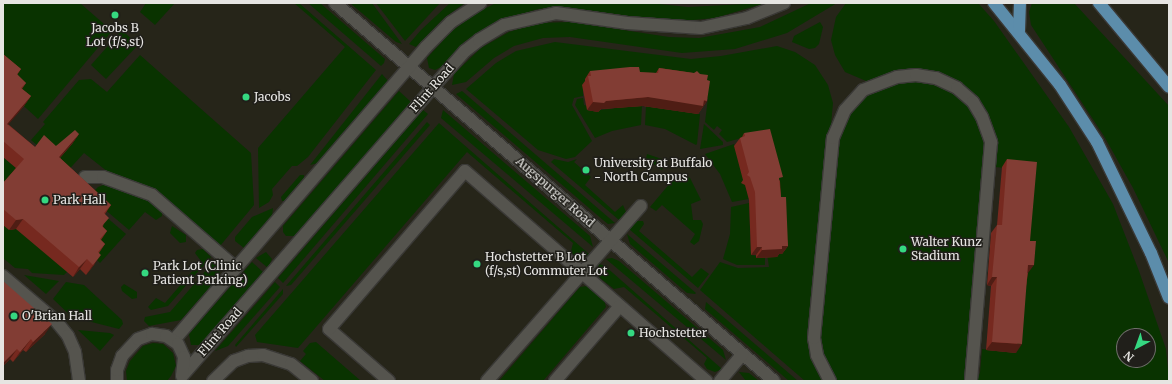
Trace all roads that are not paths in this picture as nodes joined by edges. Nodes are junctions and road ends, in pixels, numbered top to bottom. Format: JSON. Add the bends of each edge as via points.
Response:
{"nodes":[{"id":1,"x":335,"y":3,"type":"edge"},
{"id":2,"x":480,"y":3,"type":"edge"},
{"id":3,"x":784,"y":3,"type":"edge"},
{"id":4,"x":994,"y":3,"type":"edge"},
{"id":5,"x":1020,"y":3,"type":"edge"},
{"id":6,"x":1099,"y":3,"type":"edge"},
{"id":7,"x":1019,"y":31,"type":"junction"},
{"id":8,"x":409,"y":67,"type":"junction"},
{"id":9,"x":432,"y":87,"type":"junction"},
{"id":10,"x":1169,"y":87,"type":"edge"},
{"id":11,"x":85,"y":177,"type":"dead end"},
{"id":12,"x":641,"y":206,"type":"dead end"},
{"id":13,"x":611,"y":240,"type":"junction"},
{"id":14,"x":236,"y":268,"type":"junction"},
{"id":15,"x":581,"y":272,"type":"junction"},
{"id":16,"x":3,"y":276,"type":"edge"},
{"id":17,"x":1169,"y":298,"type":"edge"},
{"id":18,"x":620,"y":306,"type":"junction"},
{"id":19,"x":174,"y":340,"type":"junction"},
{"id":20,"x":743,"y":354,"type":"junction"},
{"id":21,"x":180,"y":379,"type":"edge"},
{"id":22,"x":79,"y":381,"type":"edge"},
{"id":23,"x":118,"y":381,"type":"edge"},
{"id":24,"x":213,"y":381,"type":"edge"},
{"id":25,"x":312,"y":381,"type":"edge"},
{"id":26,"x":389,"y":381,"type":"edge"},
{"id":27,"x":487,"y":381,"type":"edge"},
{"id":28,"x":555,"y":381,"type":"edge"},
{"id":29,"x":707,"y":381,"type":"edge"},
{"id":30,"x":720,"y":381,"type":"edge"},
{"id":31,"x":774,"y":381,"type":"edge"},
{"id":32,"x":830,"y":381,"type":"edge"},
{"id":33,"x":971,"y":381,"type":"edge"}],
"edges":[{"from":1,"to":8,"type":"street","name":"Augspurger Road"},
{"from":2,"to":8,"type":"street","via":[[451,22]]},
{"from":3,"to":9,"type":"street","name":"Flint Road","via":[[747,18],[701,28],[627,23],[556,13],[523,19],[504,25],[465,50]]},
{"from":4,"to":7,"type":"main road"},
{"from":5,"to":7,"type":"main road"},
{"from":6,"to":10,"type":"main road"},
{"from":7,"to":17,"type":"main road","via":[[1060,85],[1097,142],[1151,253]]},
{"from":8,"to":9,"type":"street","name":"Augspurger Road"},
{"from":8,"to":14,"type":"street"},
{"from":9,"to":13,"type":"street","name":"Augspurger Road"},
{"from":9,"to":21,"type":"street","name":"Flint Road"},
{"from":11,"to":14,"type":"street","via":[[103,177],[152,195]]},
{"from":12,"to":13,"type":"street"},
{"from":13,"to":15,"type":"street"},
{"from":13,"to":20,"type":"street","name":"Augspurger Road"},
{"from":14,"to":19,"type":"street"},
{"from":15,"to":18,"type":"street"},
{"from":15,"to":26,"type":"street","via":[[465,172],[329,329]]},
{"from":15,"to":27,"type":"street"},
{"from":16,"to":22,"type":"street","via":[[56,322],[68,336],[75,352]]},
{"from":18,"to":28,"type":"street"},
{"from":18,"to":29,"type":"street"},
{"from":19,"to":21,"type":"street","via":[[184,357]]},
{"from":19,"to":23,"type":"street","via":[[157,333],[138,339],[120,360]]},
{"from":20,"to":30,"type":"street"},
{"from":20,"to":31,"type":"street","name":"Augspurger Road"},
{"from":24,"to":25,"type":"street","via":[[234,361],[248,356],[263,355],[291,364]]},
{"from":32,"to":33,"type":"street","via":[[820,362],[814,338],[833,138],[844,110],[864,90],[898,76],[916,75],[936,78],[957,88],[973,102],[982,117],[991,142]]}]}
